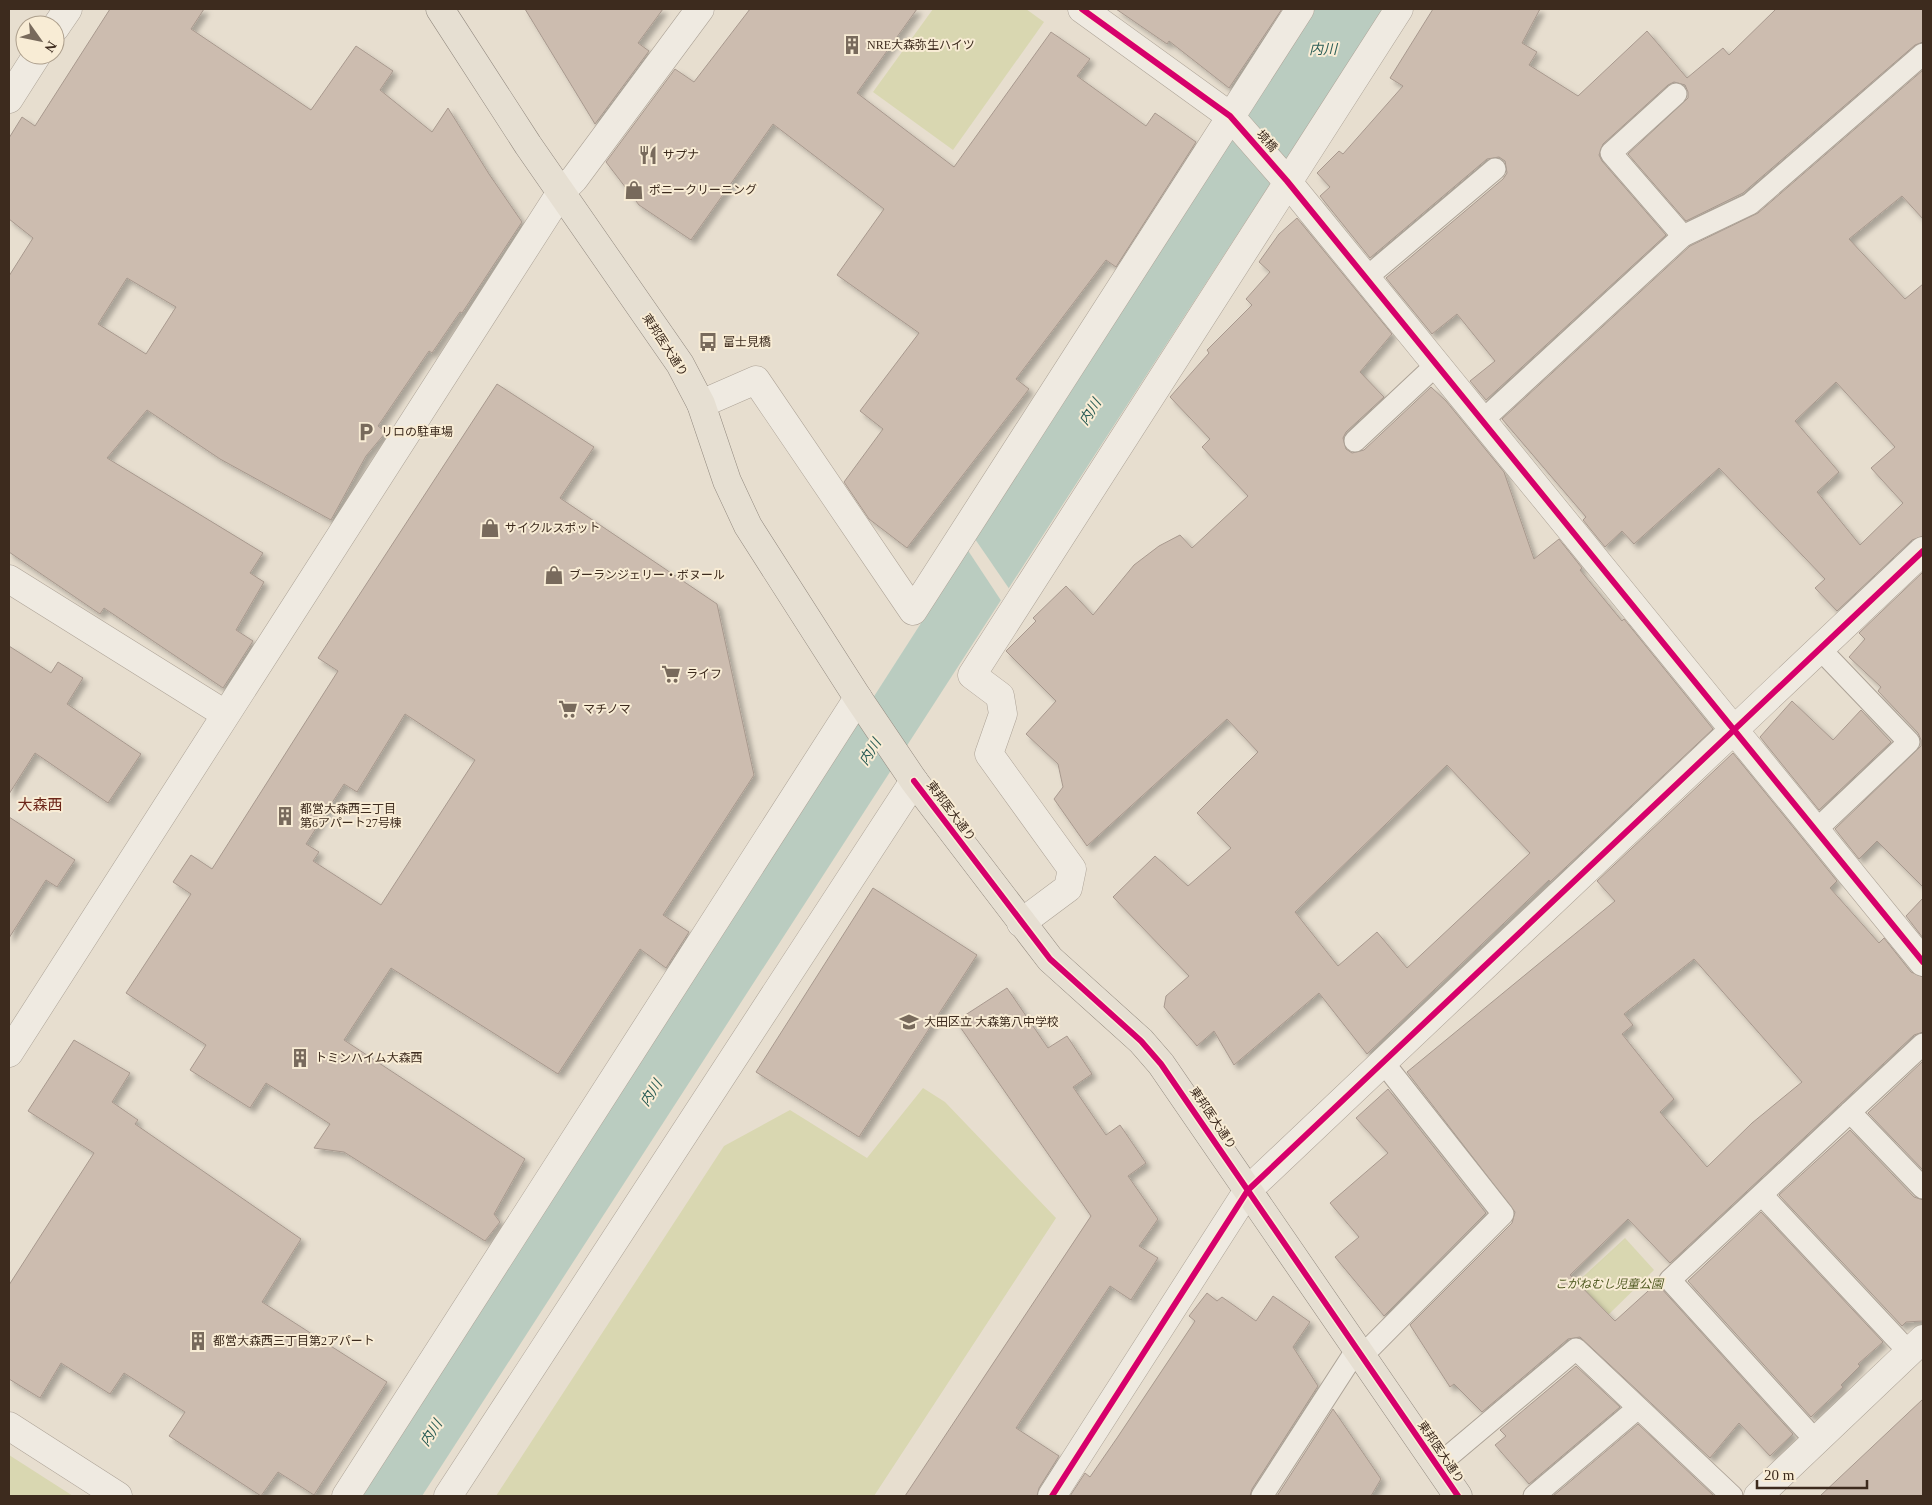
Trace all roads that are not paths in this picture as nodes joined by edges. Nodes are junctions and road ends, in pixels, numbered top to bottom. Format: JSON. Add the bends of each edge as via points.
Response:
{"nodes":[{"id":1,"x":440,"y":9,"type":"edge"},
{"id":2,"x":700,"y":9,"type":"edge"},
{"id":3,"x":1082,"y":9,"type":"edge"},
{"id":4,"x":1300,"y":9,"type":"edge"},
{"id":5,"x":1399,"y":9,"type":"edge"},
{"id":6,"x":1923,"y":54,"type":"edge"},
{"id":7,"x":31,"y":65,"type":"edge"},
{"id":8,"x":1676,"y":94,"type":"dead end"},
{"id":9,"x":9,"y":99,"type":"edge"},
{"id":10,"x":1230,"y":116,"type":"junction"},
{"id":11,"x":1495,"y":168,"type":"dead end"},
{"id":12,"x":1288,"y":181,"type":"junction"},
{"id":13,"x":561,"y":192,"type":"junction"},
{"id":14,"x":1683,"y":236,"type":"junction"},
{"id":15,"x":1366,"y":278,"type":"junction"},
{"id":16,"x":1436,"y":365,"type":"junction"},
{"id":17,"x":701,"y":404,"type":"junction"},
{"id":18,"x":1482,"y":421,"type":"junction"},
{"id":19,"x":1355,"y":441,"type":"dead end"},
{"id":20,"x":1923,"y":551,"type":"edge"},
{"id":21,"x":9,"y":579,"type":"edge"},
{"id":22,"x":1820,"y":649,"type":"junction"},
{"id":23,"x":858,"y":698,"type":"junction"},
{"id":24,"x":225,"y":714,"type":"junction"},
{"id":25,"x":1733,"y":731,"type":"junction"},
{"id":26,"x":914,"y":781,"type":"junction"},
{"id":27,"x":1815,"y":831,"type":"junction"},
{"id":28,"x":1021,"y":923,"type":"junction"},
{"id":29,"x":1922,"y":956,"type":"edge"},
{"id":30,"x":1923,"y":1044,"type":"edge"},
{"id":31,"x":9,"y":1053,"type":"edge"},
{"id":32,"x":1382,"y":1062,"type":"junction"},
{"id":33,"x":1850,"y":1112,"type":"junction"},
{"id":34,"x":1923,"y":1188,"type":"edge"},
{"id":35,"x":1248,"y":1190,"type":"junction"},
{"id":36,"x":1762,"y":1195,"type":"junction"},
{"id":37,"x":1916,"y":1345,"type":"edge"},
{"id":38,"x":1360,"y":1352,"type":"junction"},
{"id":39,"x":1638,"y":1408,"type":"junction"},
{"id":40,"x":9,"y":1426,"type":"edge"},
{"id":41,"x":1816,"y":1441,"type":"junction"},
{"id":42,"x":1437,"y":1466,"type":"junction"},
{"id":43,"x":118,"y":1496,"type":"edge"},
{"id":44,"x":346,"y":1496,"type":"edge"},
{"id":45,"x":448,"y":1496,"type":"edge"},
{"id":46,"x":1052,"y":1496,"type":"edge"},
{"id":47,"x":1262,"y":1496,"type":"edge"},
{"id":48,"x":1458,"y":1496,"type":"edge"},
{"id":49,"x":1534,"y":1496,"type":"edge"},
{"id":50,"x":1732,"y":1496,"type":"edge"},
{"id":51,"x":1758,"y":1496,"type":"edge"}],
"edges":[{"from":1,"to":13,"type":"main road","name":"東邦医大通り"},
{"from":2,"to":13,"type":"street"},
{"from":3,"to":10,"type":"street","name":"境橋"},
{"from":4,"to":10,"type":"street"},
{"from":5,"to":12,"type":"street"},
{"from":6,"to":14,"type":"lane","via":[[1750,204]]},
{"from":7,"to":9,"type":"street"},
{"from":8,"to":14,"type":"lane","via":[[1611,153]]},
{"from":10,"to":12,"type":"street","name":"境橋"},
{"from":10,"to":17,"type":"street","via":[[913,611],[756,380]]},
{"from":11,"to":15,"type":"lane"},
{"from":12,"to":15,"type":"street","name":"境橋"},
{"from":12,"to":28,"type":"street","via":[[972,676],[1000,696],[1003,714],[989,754],[1072,869],[1068,888]]},
{"from":13,"to":17,"type":"main road","name":"東邦医大通り","via":[[680,364]]},
{"from":13,"to":24,"type":"street"},
{"from":14,"to":18,"type":"lane"},
{"from":15,"to":16,"type":"street","name":"境橋"},
{"from":16,"to":18,"type":"street","name":"境橋"},
{"from":16,"to":19,"type":"lane"},
{"from":17,"to":23,"type":"main road","name":"東邦医大通り","via":[[727,481],[748,526]]},
{"from":18,"to":25,"type":"street","name":"境橋"},
{"from":20,"to":22,"type":"street"},
{"from":21,"to":24,"type":"street"},
{"from":22,"to":25,"type":"street"},
{"from":22,"to":27,"type":"lane","via":[[1909,742]]},
{"from":23,"to":26,"type":"main road"},
{"from":23,"to":44,"type":"street"},
{"from":24,"to":31,"type":"street"},
{"from":25,"to":27,"type":"street","name":"境橋"},
{"from":25,"to":32,"type":"street"},
{"from":26,"to":28,"type":"main road","name":"東邦医大通り"},
{"from":26,"to":45,"type":"street"},
{"from":27,"to":29,"type":"street","name":"境橋"},
{"from":28,"to":35,"type":"main road","name":"東邦医大通り","via":[[1050,959],[1142,1041]]},
{"from":30,"to":33,"type":"lane"},
{"from":32,"to":35,"type":"street"},
{"from":32,"to":38,"type":"lane","via":[[1503,1214]]},
{"from":33,"to":34,"type":"lane"},
{"from":33,"to":36,"type":"lane"},
{"from":35,"to":38,"type":"main road","name":"東邦医大通り"},
{"from":35,"to":46,"type":"street"},
{"from":36,"to":37,"type":"lane"},
{"from":36,"to":41,"type":"lane","via":[[1670,1280]]},
{"from":37,"to":41,"type":"street"},
{"from":38,"to":42,"type":"main road","name":"東邦医大通り"},
{"from":38,"to":47,"type":"lane"},
{"from":39,"to":42,"type":"lane","via":[[1576,1349]]},
{"from":39,"to":49,"type":"lane"},
{"from":39,"to":50,"type":"lane"},
{"from":40,"to":43,"type":"street"},
{"from":41,"to":51,"type":"street"},
{"from":42,"to":48,"type":"main road","name":"東邦医大通り"}]}
